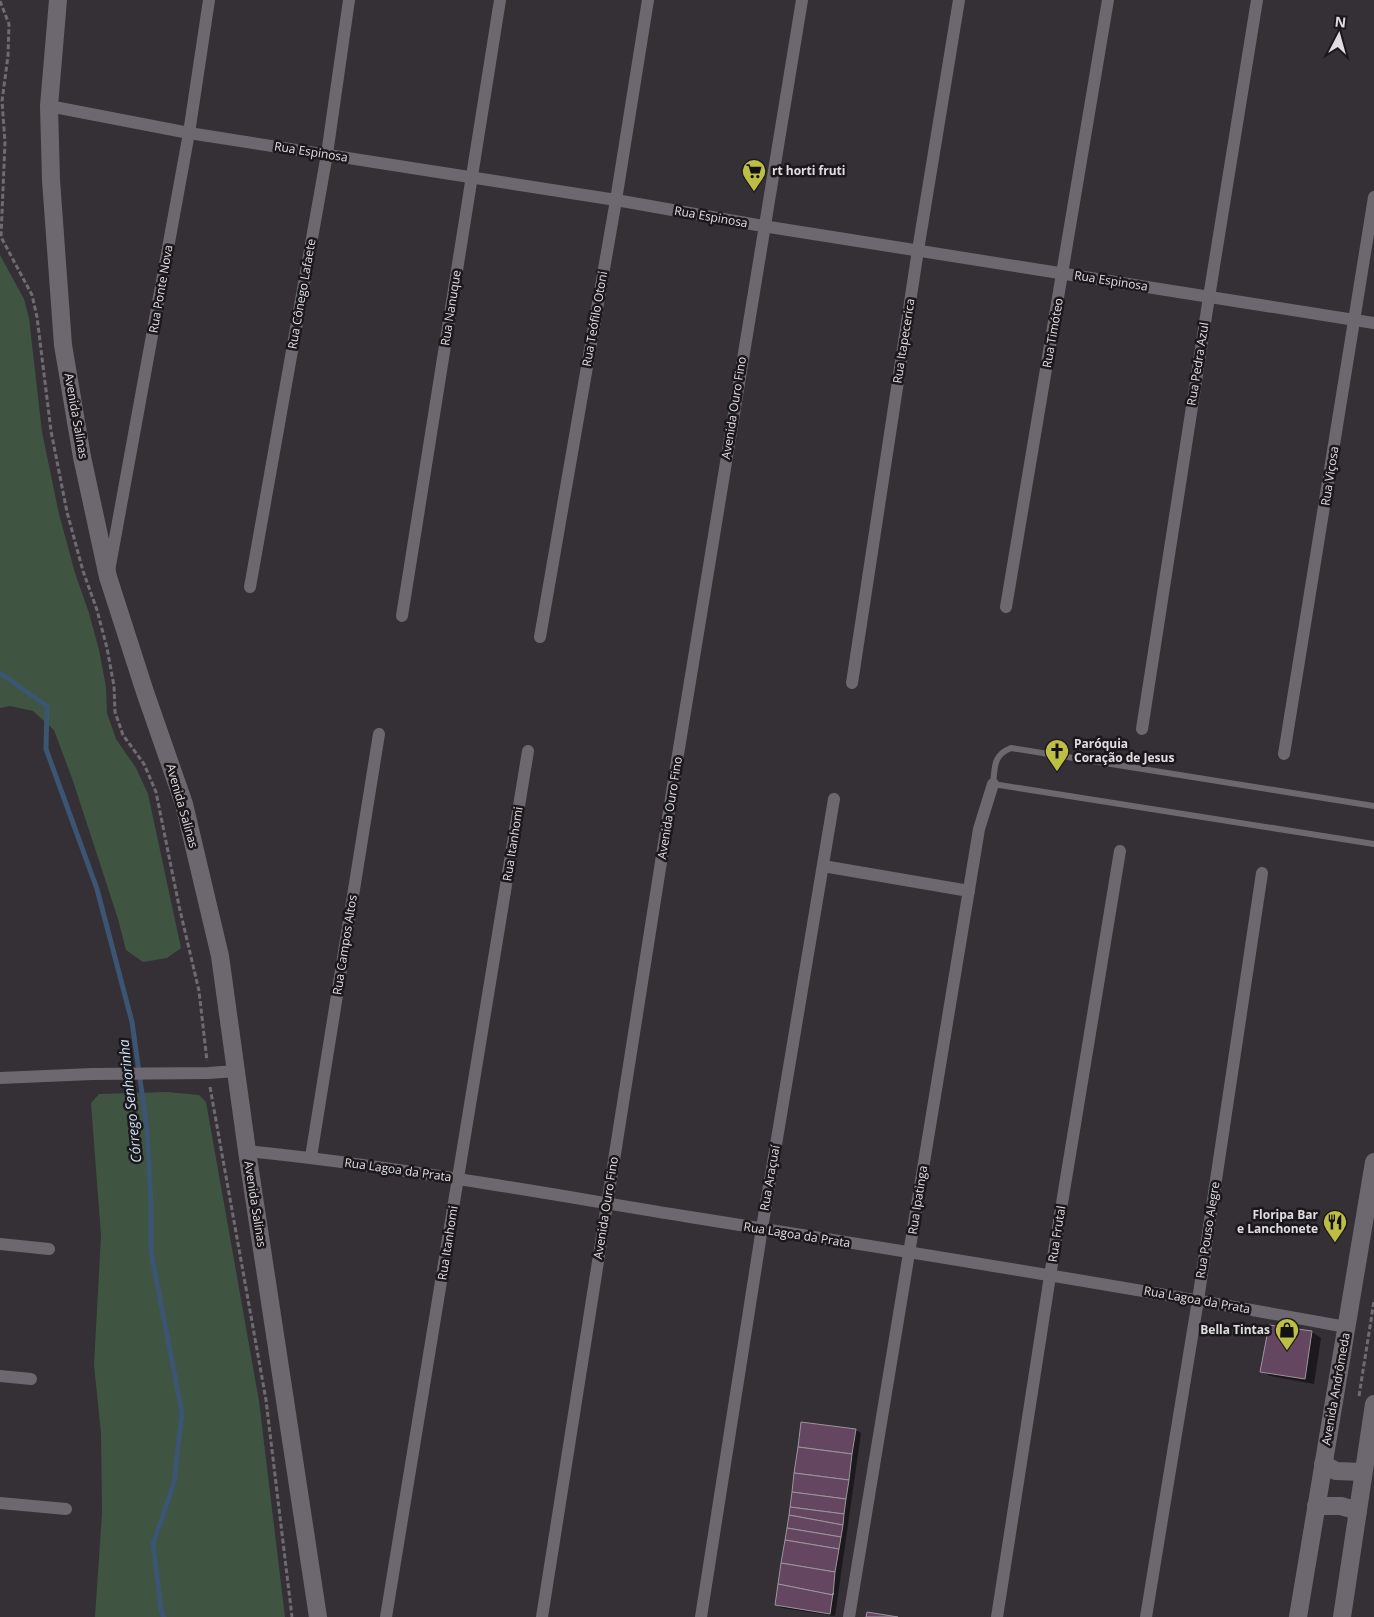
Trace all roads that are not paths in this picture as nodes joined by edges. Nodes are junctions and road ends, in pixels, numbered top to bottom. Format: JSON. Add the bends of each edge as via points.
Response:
{"nodes":[{"id":1,"x":58,"y":0,"type":"edge"},
{"id":2,"x":209,"y":0,"type":"edge"},
{"id":3,"x":349,"y":0,"type":"edge"},
{"id":4,"x":500,"y":0,"type":"edge"},
{"id":5,"x":648,"y":0,"type":"edge"},
{"id":6,"x":802,"y":0,"type":"edge"},
{"id":7,"x":959,"y":0,"type":"edge"},
{"id":8,"x":1108,"y":0,"type":"edge"},
{"id":9,"x":1257,"y":0,"type":"edge"},
{"id":10,"x":49,"y":106,"type":"junction"},
{"id":11,"x":189,"y":133,"type":"junction"},
{"id":12,"x":327,"y":154,"type":"junction"},
{"id":13,"x":472,"y":178,"type":"junction"},
{"id":14,"x":1374,"y":197,"type":"edge"},
{"id":15,"x":616,"y":200,"type":"junction"},
{"id":16,"x":764,"y":226,"type":"junction"},
{"id":17,"x":918,"y":250,"type":"junction"},
{"id":18,"x":1063,"y":273,"type":"junction"},
{"id":19,"x":1209,"y":297,"type":"junction"},
{"id":20,"x":1355,"y":320,"type":"junction"},
{"id":21,"x":1374,"y":323,"type":"edge"},
{"id":22,"x":108,"y":577,"type":"junction"},
{"id":23,"x":250,"y":587,"type":"dead end"},
{"id":24,"x":1006,"y":606,"type":"dead end"},
{"id":25,"x":402,"y":616,"type":"dead end"},
{"id":26,"x":540,"y":637,"type":"dead end"},
{"id":27,"x":852,"y":683,"type":"dead end"},
{"id":28,"x":1142,"y":729,"type":"dead end"},
{"id":29,"x":379,"y":734,"type":"dead end"},
{"id":30,"x":528,"y":751,"type":"dead end"},
{"id":31,"x":1284,"y":754,"type":"dead end"},
{"id":32,"x":993,"y":784,"type":"junction"},
{"id":33,"x":834,"y":799,"type":"dead end"},
{"id":34,"x":1374,"y":806,"type":"edge"},
{"id":35,"x":1374,"y":844,"type":"edge"},
{"id":36,"x":1120,"y":851,"type":"dead end"},
{"id":37,"x":823,"y":866,"type":"junction"},
{"id":38,"x":1262,"y":873,"type":"dead end"},
{"id":39,"x":969,"y":891,"type":"junction"},
{"id":40,"x":237,"y":1071,"type":"junction"},
{"id":41,"x":0,"y":1078,"type":"edge"},
{"id":42,"x":247,"y":1150,"type":"junction"},
{"id":43,"x":311,"y":1157,"type":"junction"},
{"id":44,"x":1374,"y":1162,"type":"edge"},
{"id":45,"x":458,"y":1179,"type":"junction"},
{"id":46,"x":607,"y":1204,"type":"junction"},
{"id":47,"x":762,"y":1228,"type":"junction"},
{"id":48,"x":0,"y":1244,"type":"edge"},
{"id":49,"x":49,"y":1249,"type":"dead end"},
{"id":50,"x":910,"y":1253,"type":"junction"},
{"id":51,"x":1050,"y":1276,"type":"junction"},
{"id":52,"x":1198,"y":1300,"type":"junction"},
{"id":53,"x":1346,"y":1327,"type":"junction"},
{"id":54,"x":0,"y":1376,"type":"edge"},
{"id":55,"x":31,"y":1379,"type":"dead end"},
{"id":56,"x":1374,"y":1404,"type":"edge"},
{"id":57,"x":1323,"y":1464,"type":"junction"},
{"id":58,"x":1363,"y":1472,"type":"junction"},
{"id":59,"x":0,"y":1503,"type":"edge"},
{"id":60,"x":1316,"y":1506,"type":"junction"},
{"id":61,"x":66,"y":1509,"type":"dead end"},
{"id":62,"x":1358,"y":1511,"type":"junction"},
{"id":63,"x":318,"y":1617,"type":"edge"},
{"id":64,"x":386,"y":1617,"type":"edge"},
{"id":65,"x":542,"y":1617,"type":"edge"},
{"id":66,"x":701,"y":1617,"type":"edge"},
{"id":67,"x":849,"y":1617,"type":"edge"},
{"id":68,"x":997,"y":1617,"type":"edge"},
{"id":69,"x":1146,"y":1617,"type":"edge"},
{"id":70,"x":1298,"y":1617,"type":"edge"},
{"id":71,"x":1342,"y":1617,"type":"edge"}],
"edges":[{"from":1,"to":10,"type":"street","name":"Avenida Salinas"},
{"from":2,"to":11,"type":"street","name":"Rua Ponte Nova"},
{"from":3,"to":12,"type":"street","name":"Rua Cônego Lafaete"},
{"from":4,"to":13,"type":"street","name":"Rua Nanuque"},
{"from":5,"to":15,"type":"street","name":"Rua Teófilo Otoni"},
{"from":6,"to":16,"type":"street","name":"Avenida Ouro Fino"},
{"from":7,"to":17,"type":"street","name":"Rua Itapecerica"},
{"from":8,"to":18,"type":"street","name":"Rua Timóteo"},
{"from":9,"to":19,"type":"street","name":"Rua Pedra Azul"},
{"from":10,"to":11,"type":"street","name":"Rua Espinosa"},
{"from":10,"to":22,"type":"street","name":"Avenida Salinas","via":[[63,345],[82,458]]},
{"from":11,"to":12,"type":"street","name":"Rua Espinosa"},
{"from":11,"to":22,"type":"street","name":"Rua Ponte Nova"},
{"from":12,"to":13,"type":"street","name":"Rua Espinosa"},
{"from":12,"to":23,"type":"street","name":"Rua Cônego Lafaete"},
{"from":13,"to":15,"type":"street","name":"Rua Espinosa"},
{"from":13,"to":25,"type":"street","name":"Rua Nanuque"},
{"from":14,"to":20,"type":"street","name":"Rua Viçosa"},
{"from":15,"to":16,"type":"street","name":"Rua Espinosa"},
{"from":15,"to":26,"type":"street","name":"Rua Teófilo Otoni"},
{"from":16,"to":17,"type":"street","name":"Rua Espinosa"},
{"from":16,"to":46,"type":"street","name":"Avenida Ouro Fino"},
{"from":17,"to":18,"type":"street","name":"Rua Espinosa"},
{"from":17,"to":27,"type":"street","name":"Rua Itapecerica"},
{"from":18,"to":19,"type":"street","name":"Rua Espinosa"},
{"from":18,"to":24,"type":"street","name":"Rua Timóteo"},
{"from":19,"to":20,"type":"street","name":"Rua Espinosa"},
{"from":19,"to":28,"type":"street","name":"Rua Pedra Azul"},
{"from":20,"to":21,"type":"street","name":"Rua Espinosa"},
{"from":20,"to":31,"type":"street","name":"Rua Viçosa"},
{"from":22,"to":40,"type":"street","name":"Avenida Salinas","via":[[184,804],[220,956]]},
{"from":29,"to":43,"type":"street","name":"Rua Campos Altos"},
{"from":30,"to":45,"type":"street","name":"Rua Itanhomi"},
{"from":32,"to":34,"type":"lane","via":[[997,757],[1011,748]]},
{"from":32,"to":35,"type":"lane"},
{"from":32,"to":39,"type":"street","name":"Rua Ipatinga","via":[[979,829]]},
{"from":33,"to":37,"type":"street","name":"Rua Araçuaí"},
{"from":36,"to":51,"type":"street","name":"Rua Frutal"},
{"from":37,"to":39,"type":"street"},
{"from":37,"to":47,"type":"street","name":"Rua Araçuaí"},
{"from":38,"to":52,"type":"street","name":"Rua Pouso Alegre"},
{"from":39,"to":50,"type":"street","name":"Rua Ipatinga"},
{"from":40,"to":41,"type":"street"},
{"from":40,"to":42,"type":"street","name":"Avenida Salinas"},
{"from":42,"to":43,"type":"street","name":"Rua Lagoa da Prata"},
{"from":42,"to":63,"type":"street","name":"Avenida Salinas"},
{"from":43,"to":45,"type":"street","name":"Rua Lagoa da Prata"},
{"from":44,"to":53,"type":"street","name":"Avenida Andrômeda"},
{"from":45,"to":46,"type":"street","name":"Rua Lagoa da Prata"},
{"from":45,"to":64,"type":"street","name":"Rua Itanhomi"},
{"from":46,"to":47,"type":"street","name":"Rua Lagoa da Prata"},
{"from":46,"to":65,"type":"street","name":"Avenida Ouro Fino"},
{"from":47,"to":50,"type":"street","name":"Rua Lagoa da Prata"},
{"from":47,"to":66,"type":"street","name":"Rua Araçuaí"},
{"from":48,"to":49,"type":"street"},
{"from":50,"to":51,"type":"street","name":"Rua Lagoa da Prata"},
{"from":50,"to":67,"type":"street","name":"Rua Ipatinga"},
{"from":51,"to":52,"type":"street","name":"Rua Lagoa da Prata"},
{"from":51,"to":68,"type":"street","name":"Rua Frutal"},
{"from":52,"to":53,"type":"street","name":"Rua Lagoa da Prata"},
{"from":52,"to":69,"type":"street","name":"Rua Pouso Alegre"},
{"from":53,"to":57,"type":"street","name":"Avenida Andrômeda"},
{"from":54,"to":55,"type":"street"},
{"from":56,"to":58,"type":"street"},
{"from":57,"to":58,"type":"street","via":[[1336,1471]]},
{"from":57,"to":60,"type":"street","name":"Avenida Andrômeda"},
{"from":58,"to":62,"type":"street"},
{"from":59,"to":61,"type":"street"},
{"from":60,"to":62,"type":"street","via":[[1341,1506]]},
{"from":60,"to":70,"type":"street","name":"Avenida Andrômeda"},
{"from":62,"to":71,"type":"street"}]}
